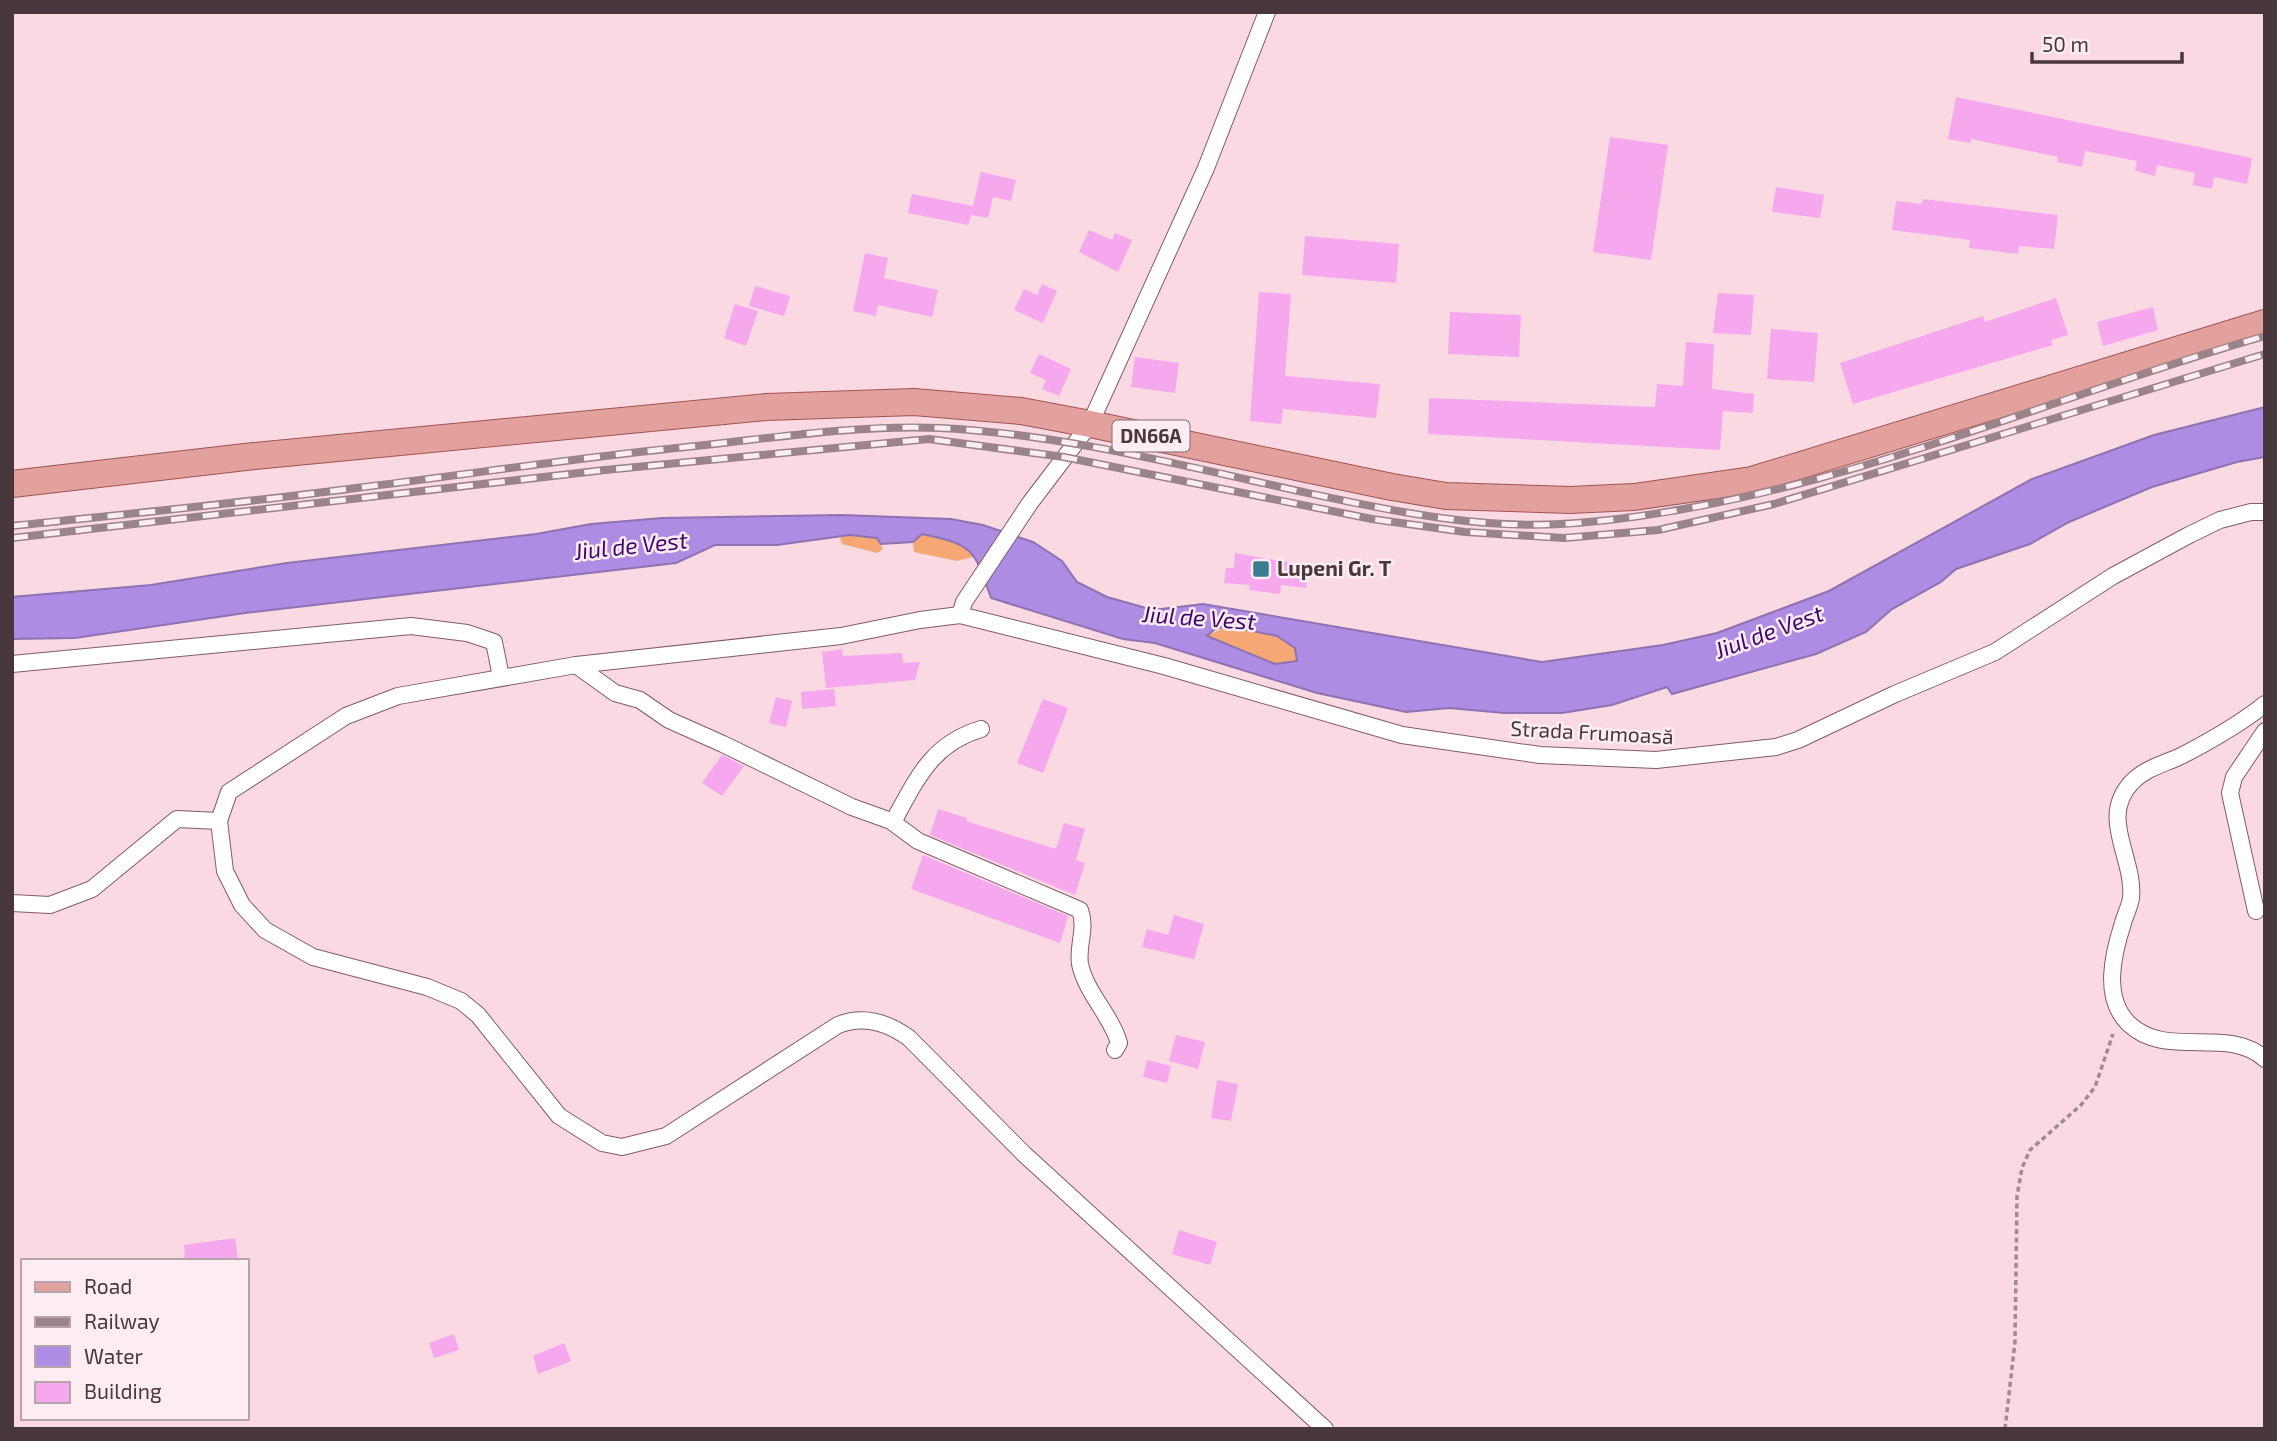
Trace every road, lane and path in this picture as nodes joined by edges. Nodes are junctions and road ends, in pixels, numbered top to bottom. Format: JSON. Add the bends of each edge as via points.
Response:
{"nodes":[{"id":1,"x":1267,"y":12,"type":"edge"},
{"id":2,"x":2265,"y":323,"type":"edge"},
{"id":3,"x":1090,"y":424,"type":"junction"},
{"id":4,"x":12,"y":484,"type":"edge"},
{"id":5,"x":2265,"y":512,"type":"edge"},
{"id":6,"x":962,"y":608,"type":"junction"},
{"id":7,"x":12,"y":664,"type":"edge"},
{"id":8,"x":576,"y":665,"type":"junction"},
{"id":9,"x":501,"y":677,"type":"junction"},
{"id":10,"x":2265,"y":704,"type":"edge"},
{"id":11,"x":981,"y":729,"type":"dead end"},
{"id":12,"x":2265,"y":731,"type":"edge"},
{"id":13,"x":219,"y":821,"type":"junction"},
{"id":14,"x":893,"y":822,"type":"junction"},
{"id":15,"x":12,"y":903,"type":"edge"},
{"id":16,"x":2256,"y":911,"type":"dead end"},
{"id":17,"x":2119,"y":1011,"type":"junction"},
{"id":18,"x":1115,"y":1050,"type":"dead end"},
{"id":19,"x":2265,"y":1059,"type":"edge"},
{"id":20,"x":1325,"y":1429,"type":"edge"},
{"id":21,"x":2005,"y":1429,"type":"edge"}],
"edges":[{"from":1,"to":3,"type":"street","via":[[1206,168]]},
{"from":2,"to":3,"type":"main road","number":"DN66A","via":[[1752,480],[1634,497],[1446,496]]},
{"from":3,"to":4,"type":"main road","number":"DN66A","via":[[1021,411],[914,401],[766,407]]},
{"from":3,"to":6,"type":"street","via":[[1030,503]]},
{"from":5,"to":6,"type":"street","name":"Strada Frumoasă","via":[[2220,520],[2189,535],[2113,576],[1995,652],[1798,740],[1776,747],[1668,759],[1540,755],[1402,735]]},
{"from":6,"to":8,"type":"street","via":[[841,636]]},
{"from":7,"to":9,"type":"street","via":[[411,626],[467,633],[494,642]]},
{"from":8,"to":9,"type":"street"},
{"from":8,"to":14,"type":"street","via":[[615,693],[640,700],[701,737]]},
{"from":9,"to":13,"type":"street","via":[[398,696],[346,716],[229,793]]},
{"from":10,"to":17,"type":"street","via":[[2215,738],[2149,768],[2119,798],[2116,821],[2131,876],[2131,900],[2114,953],[2112,983]]},
{"from":11,"to":14,"type":"street","via":[[947,743],[934,756]]},
{"from":12,"to":16,"type":"street","via":[[2234,777],[2230,793]]},
{"from":13,"to":15,"type":"street","via":[[177,819],[92,889],[50,905]]},
{"from":13,"to":20,"type":"street","via":[[225,872],[242,905],[265,930],[313,957],[427,987],[461,1001],[478,1015],[559,1116],[602,1143],[622,1146],[666,1136],[838,1025],[853,1019],[893,1026],[1024,1154]]},
{"from":14,"to":18,"type":"street","via":[[918,841],[1080,911],[1084,922],[1081,966],[1114,1026],[1119,1043]]},
{"from":17,"to":19,"type":"street","via":[[2129,1024],[2156,1040],[2244,1047]]},
{"from":17,"to":21,"type":"path","via":[[2095,1087],[2030,1150],[2022,1168],[2017,1196],[2015,1342]]}]}
